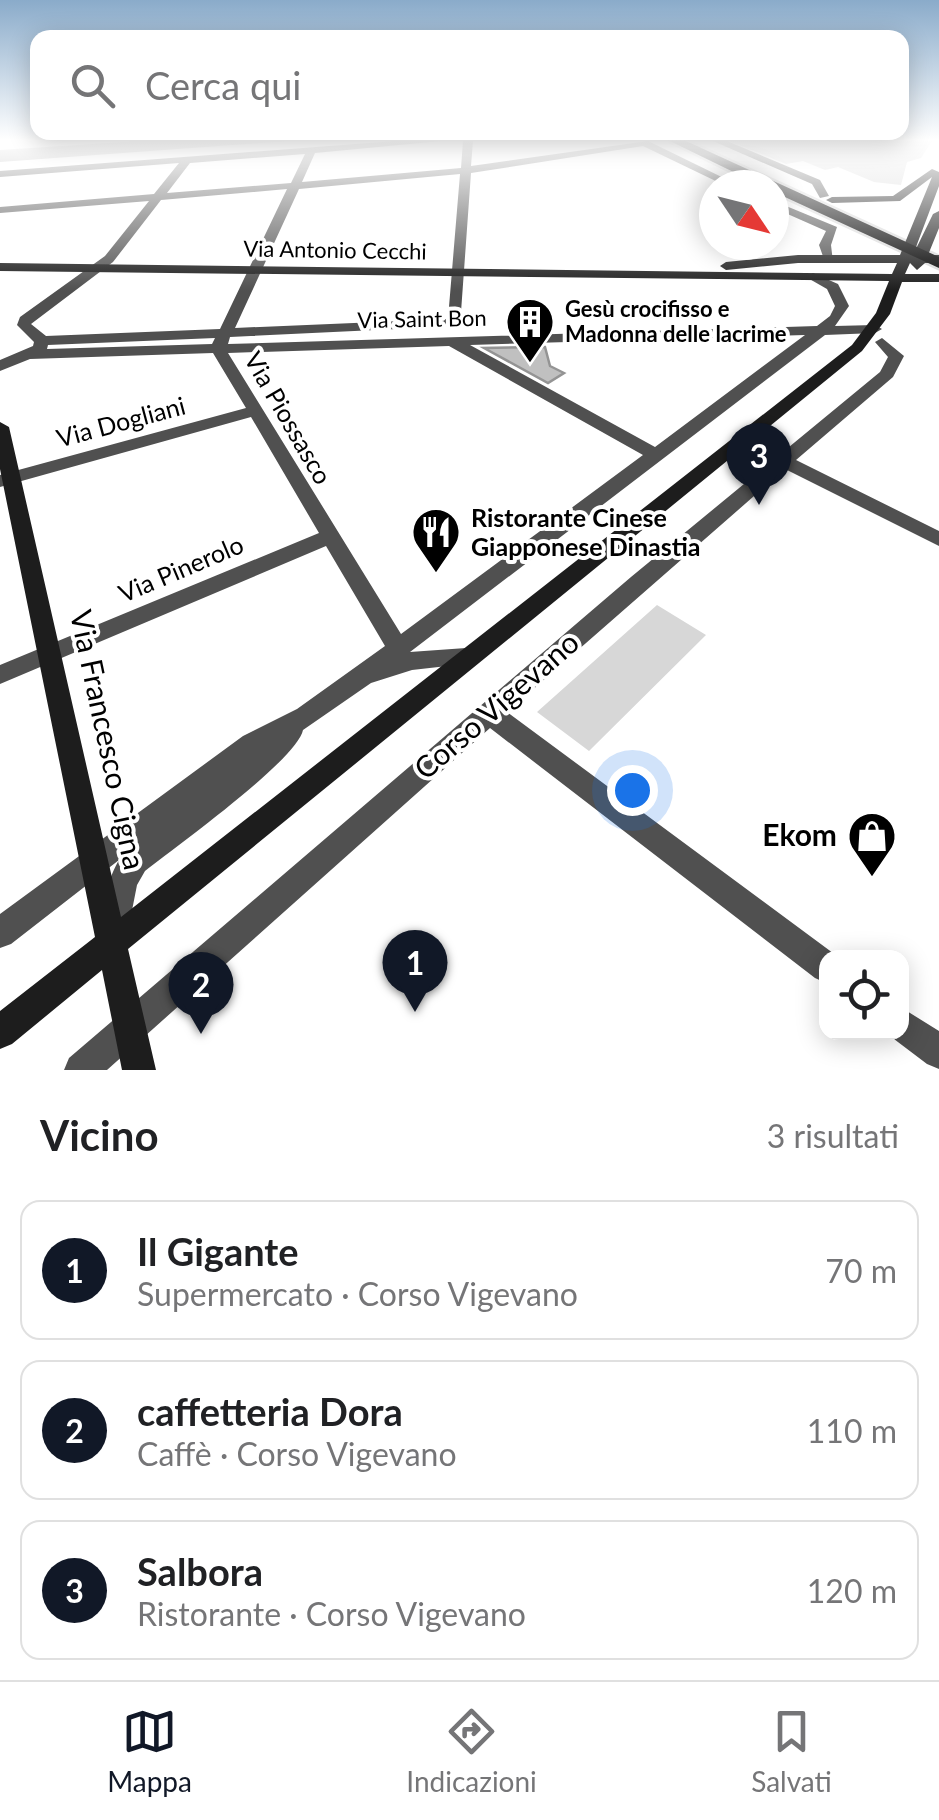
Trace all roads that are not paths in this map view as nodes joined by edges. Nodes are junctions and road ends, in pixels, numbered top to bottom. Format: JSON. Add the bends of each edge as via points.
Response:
{"nodes":[{"id":1,"x":162,"y":191,"type":"edge"},
{"id":2,"x":233,"y":191,"type":"edge"},
{"id":3,"x":292,"y":191,"type":"edge"},
{"id":4,"x":462,"y":191,"type":"edge"},
{"id":5,"x":787,"y":191,"type":"edge"},
{"id":6,"x":812,"y":191,"type":"edge"},
{"id":7,"x":823,"y":191,"type":"edge"},
{"id":8,"x":909,"y":191,"type":"edge"},
{"id":9,"x":934,"y":191,"type":"edge"},
{"id":10,"x":157,"y":197,"type":"junction"},
{"id":11,"x":828,"y":198,"type":"junction"},
{"id":12,"x":0,"y":210,"type":"edge"},
{"id":13,"x":789,"y":211,"type":"edge"},
{"id":14,"x":939,"y":214,"type":"edge"},
{"id":15,"x":924,"y":253,"type":"edge"},
{"id":16,"x":829,"y":259,"type":"junction"},
{"id":17,"x":0,"y":267,"type":"edge"},
{"id":18,"x":98,"y":268,"type":"junction"},
{"id":19,"x":248,"y":270,"type":"junction"},
{"id":20,"x":456,"y":271,"type":"junction"},
{"id":21,"x":669,"y":272,"type":"junction"},
{"id":22,"x":813,"y":277,"type":"junction"},
{"id":23,"x":905,"y":277,"type":"junction"},
{"id":24,"x":939,"y":278,"type":"edge"},
{"id":25,"x":450,"y":332,"type":"junction"},
{"id":26,"x":818,"y":334,"type":"junction"},
{"id":27,"x":878,"y":336,"type":"junction"},
{"id":28,"x":221,"y":340,"type":"junction"},
{"id":29,"x":42,"y":341,"type":"junction"},
{"id":30,"x":30,"y":354,"type":"junction"},
{"id":31,"x":0,"y":366,"type":"edge"},
{"id":32,"x":255,"y":412,"type":"junction"},
{"id":33,"x":0,"y":427,"type":"edge"},
{"id":34,"x":658,"y":456,"type":"junction"},
{"id":35,"x":782,"y":461,"type":"junction"},
{"id":36,"x":7,"y":479,"type":"edge"},
{"id":37,"x":328,"y":538,"type":"junction"},
{"id":38,"x":939,"y":539,"type":"edge"},
{"id":39,"x":398,"y":648,"type":"junction"},
{"id":40,"x":48,"y":654,"type":"junction"},
{"id":41,"x":466,"y":657,"type":"junction"},
{"id":42,"x":0,"y":675,"type":"edge"},
{"id":43,"x":353,"y":682,"type":"junction"},
{"id":44,"x":489,"y":713,"type":"junction"},
{"id":45,"x":306,"y":716,"type":"junction"},
{"id":46,"x":96,"y":864,"type":"junction"},
{"id":47,"x":0,"y":933,"type":"edge"},
{"id":48,"x":113,"y":942,"type":"junction"},
{"id":49,"x":819,"y":962,"type":"edge"},
{"id":50,"x":131,"y":1027,"type":"junction"},
{"id":51,"x":909,"y":1029,"type":"edge"},
{"id":52,"x":0,"y":1032,"type":"edge"},
{"id":53,"x":939,"y":1052,"type":"edge"},
{"id":54,"x":81,"y":1070,"type":"edge"},
{"id":55,"x":139,"y":1070,"type":"edge"}],
"edges":[{"from":1,"to":10,"type":"street"},
{"from":2,"to":10,"type":"street"},
{"from":3,"to":19,"type":"street","name":"Via Piossasco"},
{"from":4,"to":20,"type":"street"},
{"from":5,"to":15,"type":"main road"},
{"from":6,"to":11,"type":"main road"},
{"from":7,"to":11,"type":"street"},
{"from":8,"to":11,"type":"street","via":[[896,199]]},
{"from":9,"to":15,"type":"street"},
{"from":10,"to":12,"type":"street"},
{"from":10,"to":18,"type":"street"},
{"from":11,"to":15,"type":"main road"},
{"from":13,"to":16,"type":"street","via":[[833,230]]},
{"from":14,"to":15,"type":"street"},
{"from":15,"to":16,"type":"street","name":"Via Antonio Cecchi"},
{"from":15,"to":23,"type":"street","name":"Corso Vigevano"},
{"from":16,"to":21,"type":"street","name":"Via Antonio Cecchi"},
{"from":17,"to":18,"type":"street","name":"Via Antonio Cecchi"},
{"from":18,"to":19,"type":"street","name":"Via Antonio Cecchi"},
{"from":18,"to":29,"type":"street","via":[[23,322]]},
{"from":19,"to":20,"type":"street","name":"Via Antonio Cecchi"},
{"from":19,"to":28,"type":"street","name":"Via Piossasco"},
{"from":20,"to":21,"type":"street","name":"Via Antonio Cecchi"},
{"from":20,"to":25,"type":"street"},
{"from":21,"to":22,"type":"street","name":"Via Antonio Cecchi"},
{"from":22,"to":23,"type":"street","name":"Via Antonio Cecchi"},
{"from":22,"to":26,"type":"street","via":[[833,287],[842,311]]},
{"from":23,"to":24,"type":"street","name":"Via Antonio Cecchi"},
{"from":23,"to":27,"type":"street","name":"Corso Vigevano"},
{"from":25,"to":26,"type":"street","name":"Via Saint Bon"},
{"from":25,"to":28,"type":"street","name":"Via Saint Bon"},
{"from":25,"to":34,"type":"street"},
{"from":26,"to":27,"type":"street","name":"Via Saint Bon"},
{"from":26,"to":34,"type":"street"},
{"from":27,"to":35,"type":"street","name":"Corso Vigevano","via":[[896,356],[886,374]]},
{"from":27,"to":41,"type":"street","name":"Corso Vigevano"},
{"from":28,"to":29,"type":"street","name":"Via Saint Bon"},
{"from":28,"to":30,"type":"street","name":"Via Saint Bon"},
{"from":28,"to":32,"type":"street","name":"Via Piossasco"},
{"from":29,"to":30,"type":"street"},
{"from":30,"to":31,"type":"street"},
{"from":32,"to":36,"type":"street","name":"Via Dogliani"},
{"from":32,"to":37,"type":"street","name":"Via Piossasco"},
{"from":33,"to":36,"type":"street","name":"Via Francesco Cigna"},
{"from":34,"to":39,"type":"street"},
{"from":35,"to":38,"type":"street"},
{"from":35,"to":44,"type":"street","name":"Corso Vigevano"},
{"from":36,"to":40,"type":"street","name":"Via Francesco Cigna"},
{"from":37,"to":39,"type":"street","name":"Via Piossasco"},
{"from":37,"to":40,"type":"street","name":"Via Pinerolo"},
{"from":39,"to":43,"type":"street"},
{"from":40,"to":42,"type":"street","name":"Via Pinerolo"},
{"from":40,"to":46,"type":"street","name":"Via Francesco Cigna"},
{"from":41,"to":43,"type":"street","via":[[412,661]]},
{"from":41,"to":48,"type":"street","name":"Corso Vigevano"},
{"from":43,"to":45,"type":"street"},
{"from":44,"to":49,"type":"street"},
{"from":44,"to":50,"type":"street","name":"Corso Vigevano"},
{"from":45,"to":46,"type":"street","via":[[252,744]]},
{"from":45,"to":48,"type":"street","via":[[262,762],[135,861],[123,882]]},
{"from":46,"to":47,"type":"street"},
{"from":46,"to":48,"type":"street","name":"Via Francesco Cigna"},
{"from":48,"to":50,"type":"street","name":"Via Francesco Cigna"},
{"from":48,"to":52,"type":"street","name":"Corso Vigevano"},
{"from":50,"to":54,"type":"street","name":"Corso Vigevano"},
{"from":50,"to":55,"type":"street","name":"Via Francesco Cigna"},
{"from":51,"to":53,"type":"street"}]}
